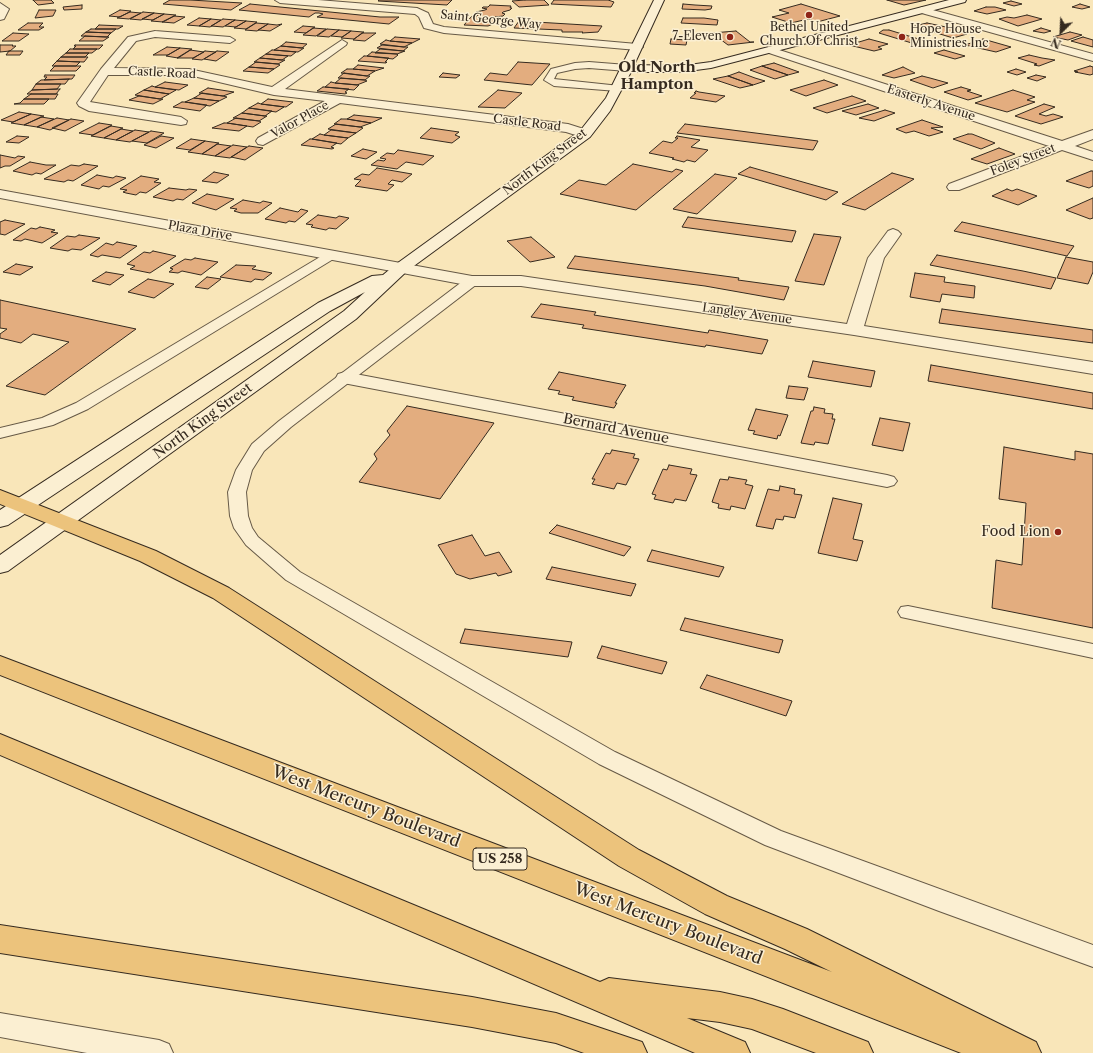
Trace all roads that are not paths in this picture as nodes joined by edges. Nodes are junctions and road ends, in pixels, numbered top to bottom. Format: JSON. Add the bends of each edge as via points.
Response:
{"nodes":[{"id":1,"x":280,"y":0,"type":"edge"},
{"id":2,"x":659,"y":0,"type":"edge"},
{"id":3,"x":961,"y":0,"type":"edge"},
{"id":4,"x":349,"y":3,"type":"edge"},
{"id":5,"x":0,"y":6,"type":"edge"},
{"id":6,"x":922,"y":10,"type":"junction"},
{"id":7,"x":0,"y":17,"type":"edge"},
{"id":8,"x":230,"y":40,"type":"dead end"},
{"id":9,"x":342,"y":43,"type":"dead end"},
{"id":10,"x":637,"y":47,"type":"junction"},
{"id":11,"x":770,"y":50,"type":"junction"},
{"id":12,"x":1093,"y":58,"type":"edge"},
{"id":13,"x":627,"y":68,"type":"junction"},
{"id":14,"x":105,"y":70,"type":"junction"},
{"id":15,"x":617,"y":88,"type":"junction"},
{"id":16,"x":274,"y":91,"type":"junction"},
{"id":17,"x":338,"y":99,"type":"junction"},
{"id":18,"x":181,"y":121,"type":"dead end"},
{"id":19,"x":585,"y":134,"type":"junction"},
{"id":20,"x":1093,"y":134,"type":"edge"},
{"id":21,"x":263,"y":141,"type":"dead end"},
{"id":22,"x":1061,"y":145,"type":"junction"},
{"id":23,"x":1093,"y":156,"type":"edge"},
{"id":24,"x":954,"y":187,"type":"dead end"},
{"id":25,"x":0,"y":194,"type":"edge"},
{"id":26,"x":893,"y":234,"type":"dead end"},
{"id":27,"x":330,"y":255,"type":"junction"},
{"id":28,"x":401,"y":268,"type":"junction"},
{"id":29,"x":472,"y":281,"type":"junction"},
{"id":30,"x":854,"y":330,"type":"junction"},
{"id":31,"x":1093,"y":368,"type":"edge"},
{"id":32,"x":345,"y":378,"type":"junction"},
{"id":33,"x":0,"y":433,"type":"edge"},
{"id":34,"x":886,"y":481,"type":"dead end"},
{"id":35,"x":0,"y":496,"type":"edge"},
{"id":36,"x":24,"y":505,"type":"junction"},
{"id":37,"x":0,"y":520,"type":"edge"},
{"id":38,"x":64,"y":521,"type":"junction"},
{"id":39,"x":0,"y":566,"type":"edge"},
{"id":40,"x":908,"y":612,"type":"dead end"},
{"id":41,"x":1093,"y":651,"type":"edge"},
{"id":42,"x":0,"y":665,"type":"edge"},
{"id":43,"x":0,"y":744,"type":"edge"},
{"id":44,"x":0,"y":939,"type":"edge"},
{"id":45,"x":1093,"y":956,"type":"edge"},
{"id":46,"x":582,"y":989,"type":"junction"},
{"id":47,"x":0,"y":1025,"type":"edge"},
{"id":48,"x":159,"y":1053,"type":"edge"},
{"id":49,"x":630,"y":1053,"type":"edge"},
{"id":50,"x":733,"y":1053,"type":"edge"},
{"id":51,"x":856,"y":1053,"type":"edge"},
{"id":52,"x":1001,"y":1053,"type":"edge"},
{"id":53,"x":1024,"y":1053,"type":"edge"}],
"edges":[{"from":1,"to":4,"type":"street","name":"Saint George Way"},
{"from":2,"to":10,"type":"street","name":"North King Street"},
{"from":3,"to":6,"type":"street"},
{"from":4,"to":10,"type":"street","name":"Saint George Way","via":[[417,12],[424,14],[428,26],[444,30]]},
{"from":5,"to":7,"type":"street","via":[[4,10]]},
{"from":6,"to":11,"type":"street"},
{"from":6,"to":12,"type":"street"},
{"from":8,"to":14,"type":"street","via":[[145,35],[132,40]]},
{"from":9,"to":16,"type":"street"},
{"from":10,"to":13,"type":"street","name":"North King Street"},
{"from":11,"to":13,"type":"street","via":[[695,68]]},
{"from":11,"to":22,"type":"street","name":"Easterly Avenue"},
{"from":13,"to":15,"type":"street","name":"North King Street"},
{"from":13,"to":15,"type":"lane","via":[[575,66],[554,71],[549,80],[554,83]]},
{"from":14,"to":16,"type":"street","name":"Castle Road","via":[[189,72]]},
{"from":14,"to":18,"type":"street","via":[[84,103],[89,107]]},
{"from":15,"to":19,"type":"street","name":"North King Street","via":[[604,111]]},
{"from":16,"to":17,"type":"street","name":"Castle Road"},
{"from":17,"to":19,"type":"street","name":"Castle Road","via":[[386,112],[557,136]]},
{"from":17,"to":21,"type":"street","name":"Valor Place"},
{"from":19,"to":28,"type":"street","name":"North King Street"},
{"from":20,"to":22,"type":"street","name":"Foley Street"},
{"from":22,"to":23,"type":"street","name":"Easterly Avenue"},
{"from":22,"to":24,"type":"street","name":"Foley Street"},
{"from":25,"to":27,"type":"street","name":"Plaza Drive"},
{"from":26,"to":30,"type":"street","via":[[876,258]]},
{"from":27,"to":28,"type":"street","name":"Plaza Drive"},
{"from":27,"to":33,"type":"lane","via":[[82,406],[47,422]]},
{"from":28,"to":29,"type":"street","name":"Langley Avenue"},
{"from":28,"to":36,"type":"street","name":"North King Street","via":[[324,307]]},
{"from":28,"to":38,"type":"street","name":"North King Street","via":[[350,315]]},
{"from":29,"to":30,"type":"street","name":"Langley Avenue","via":[[521,281]]},
{"from":29,"to":32,"type":"lane"},
{"from":30,"to":31,"type":"street","name":"Langley Avenue"},
{"from":32,"to":34,"type":"street","name":"Bernard Avenue"},
{"from":32,"to":45,"type":"lane","via":[[269,438],[251,458],[240,481],[237,503],[243,528],[252,541],[278,565],[607,758],[773,838]]},
{"from":35,"to":36,"type":"main road"},
{"from":36,"to":37,"type":"street","name":"North King Street"},
{"from":36,"to":38,"type":"main road"},
{"from":38,"to":39,"type":"street","name":"North King Street"},
{"from":38,"to":53,"type":"main road","via":[[148,556],[221,593],[629,858],[716,905],[796,939]]},
{"from":40,"to":41,"type":"lane"},
{"from":42,"to":52,"type":"main road","name":"West Mercury Boulevard","number":"US 258"},
{"from":43,"to":46,"type":"main road"},
{"from":44,"to":49,"type":"main road","via":[[472,1012],[556,1028]]},
{"from":46,"to":50,"type":"main road"},
{"from":46,"to":51,"type":"main road","via":[[727,1008],[783,1024]]},
{"from":47,"to":48,"type":"lane"}]}
